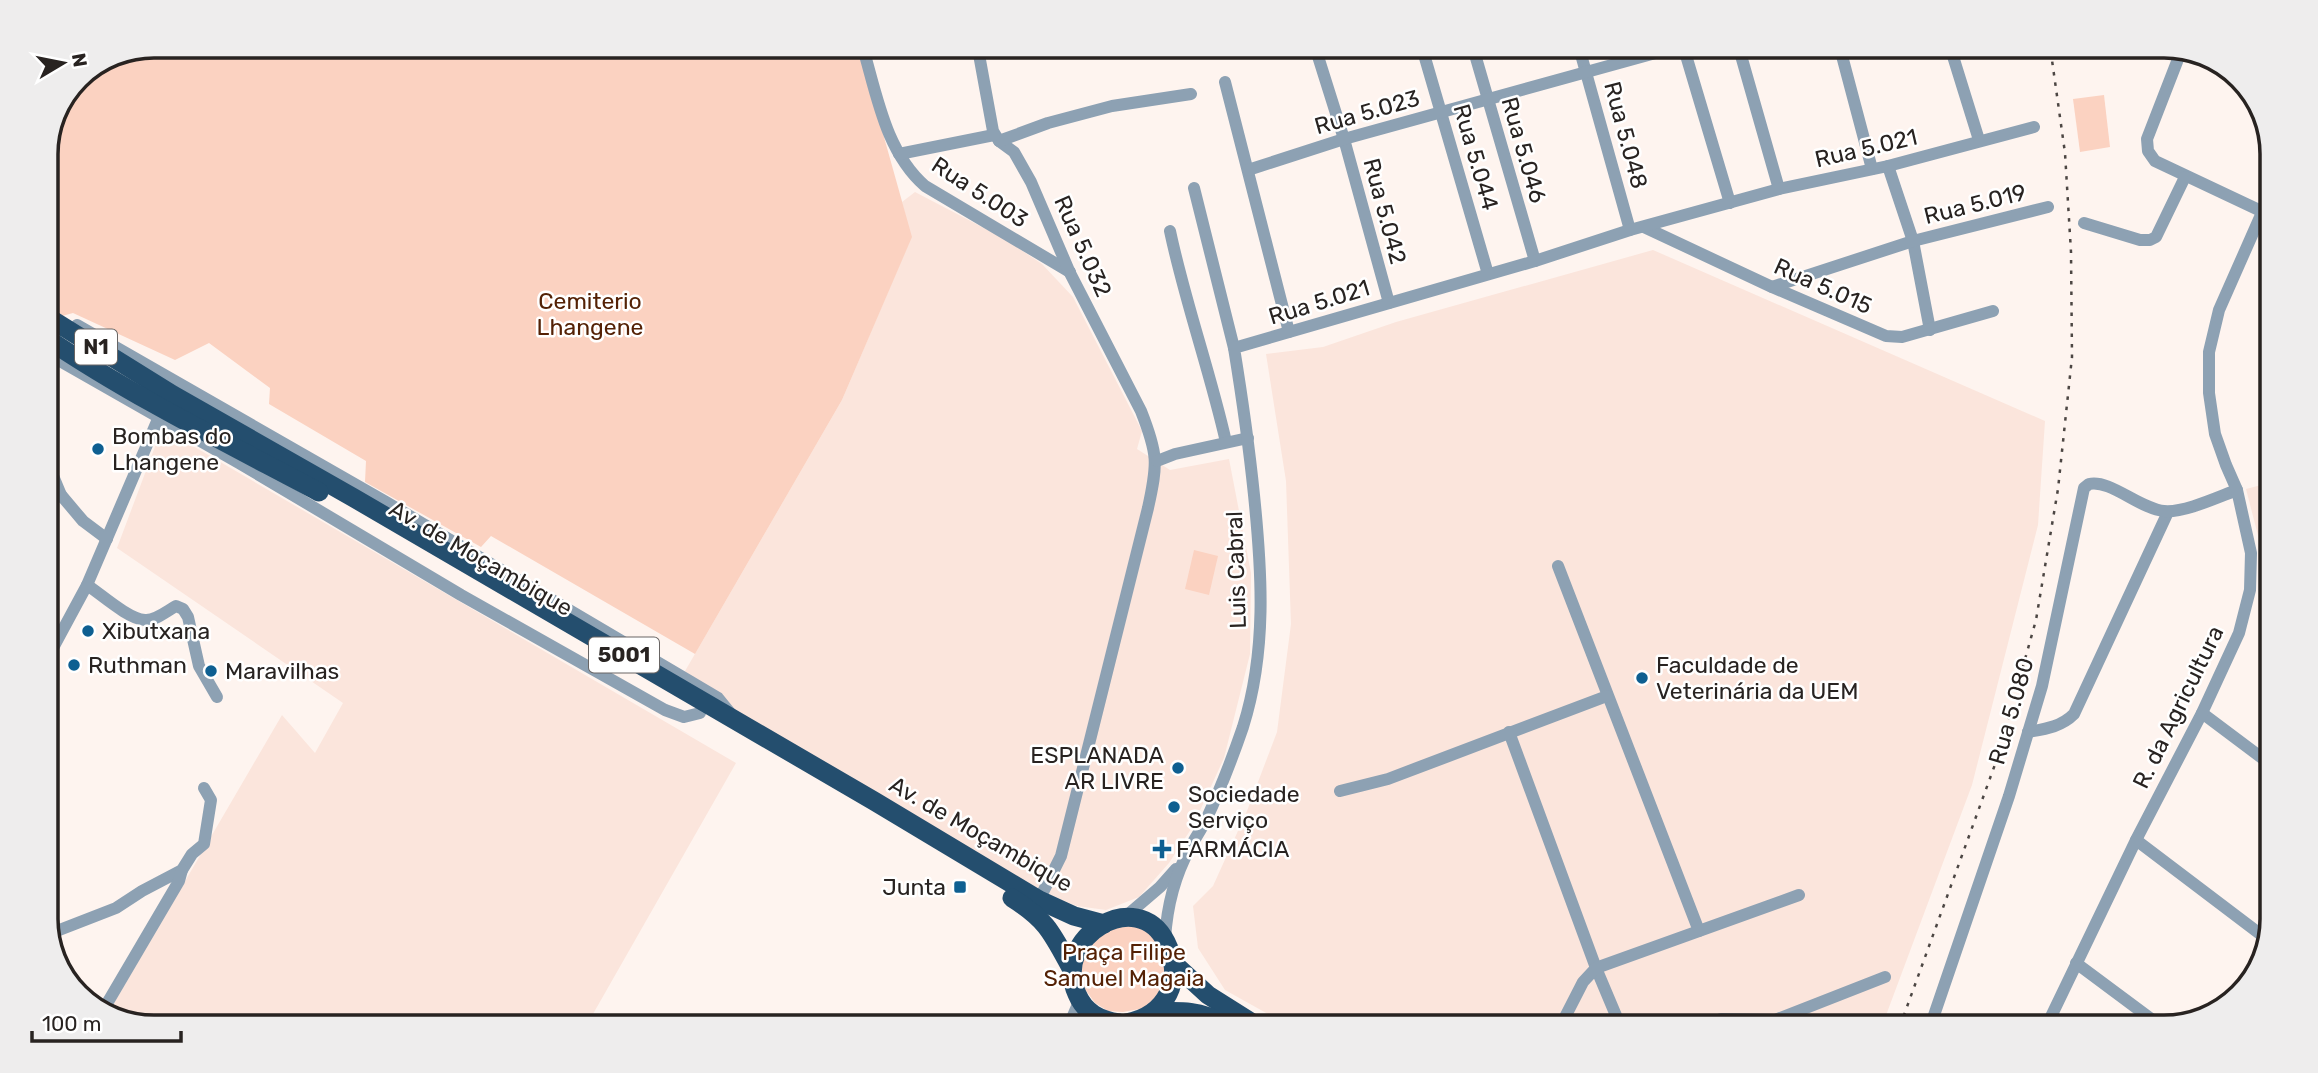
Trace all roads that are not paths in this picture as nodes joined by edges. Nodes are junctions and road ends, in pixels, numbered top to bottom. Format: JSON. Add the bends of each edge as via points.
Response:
{"nodes":[{"id":1,"x":866,"y":58,"type":"edge"},
{"id":2,"x":980,"y":58,"type":"edge"},
{"id":3,"x":1319,"y":58,"type":"edge"},
{"id":4,"x":1425,"y":58,"type":"edge"},
{"id":5,"x":1476,"y":58,"type":"edge"},
{"id":6,"x":1582,"y":58,"type":"edge"},
{"id":7,"x":1638,"y":58,"type":"edge"},
{"id":8,"x":1687,"y":58,"type":"edge"},
{"id":9,"x":1742,"y":58,"type":"edge"},
{"id":10,"x":1843,"y":58,"type":"edge"},
{"id":11,"x":1954,"y":58,"type":"edge"},
{"id":12,"x":2178,"y":59,"type":"edge"},
{"id":13,"x":1587,"y":73,"type":"junction"},
{"id":14,"x":1225,"y":82,"type":"dead end"},
{"id":15,"x":1191,"y":94,"type":"dead end"},
{"id":16,"x":1488,"y":101,"type":"junction"},
{"id":17,"x":1442,"y":112,"type":"junction"},
{"id":18,"x":2034,"y":127,"type":"dead end"},
{"id":19,"x":997,"y":138,"type":"junction"},
{"id":20,"x":1344,"y":139,"type":"junction"},
{"id":21,"x":1979,"y":140,"type":"junction"},
{"id":22,"x":899,"y":154,"type":"junction"},
{"id":23,"x":1888,"y":166,"type":"junction"},
{"id":24,"x":1872,"y":169,"type":"junction"},
{"id":25,"x":1248,"y":170,"type":"junction"},
{"id":26,"x":2185,"y":177,"type":"junction"},
{"id":27,"x":1194,"y":188,"type":"dead end"},
{"id":28,"x":1779,"y":189,"type":"junction"},
{"id":29,"x":1730,"y":203,"type":"junction"},
{"id":30,"x":2048,"y":207,"type":"dead end"},
{"id":31,"x":2260,"y":211,"type":"edge"},
{"id":32,"x":2260,"y":213,"type":"edge"},
{"id":33,"x":2084,"y":223,"type":"dead end"},
{"id":34,"x":1644,"y":227,"type":"junction"},
{"id":35,"x":1630,"y":230,"type":"junction"},
{"id":36,"x":1170,"y":231,"type":"dead end"},
{"id":37,"x":1913,"y":242,"type":"junction"},
{"id":38,"x":1535,"y":261,"type":"junction"},
{"id":39,"x":1070,"y":272,"type":"junction"},
{"id":40,"x":1488,"y":274,"type":"junction"},
{"id":41,"x":1772,"y":287,"type":"junction"},
{"id":42,"x":1389,"y":303,"type":"junction"},
{"id":43,"x":1993,"y":311,"type":"dead end"},
{"id":44,"x":58,"y":315,"type":"edge"},
{"id":45,"x":58,"y":324,"type":"edge"},
{"id":46,"x":1930,"y":330,"type":"junction"},
{"id":47,"x":1289,"y":332,"type":"junction"},
{"id":48,"x":58,"y":346,"type":"edge"},
{"id":49,"x":1234,"y":348,"type":"junction"},
{"id":50,"x":58,"y":361,"type":"edge"},
{"id":51,"x":81,"y":362,"type":"joint"},
{"id":52,"x":146,"y":379,"type":"joint"},
{"id":53,"x":158,"y":419,"type":"junction"},
{"id":54,"x":1248,"y":438,"type":"junction"},
{"id":55,"x":1226,"y":442,"type":"junction"},
{"id":56,"x":1157,"y":461,"type":"junction"},
{"id":57,"x":58,"y":488,"type":"edge"},
{"id":58,"x":2237,"y":490,"type":"junction"},
{"id":59,"x":61,"y":495,"type":"junction"},
{"id":60,"x":58,"y":497,"type":"edge"},
{"id":61,"x":2168,"y":512,"type":"junction"},
{"id":62,"x":107,"y":539,"type":"junction"},
{"id":63,"x":1558,"y":566,"type":"dead end"},
{"id":64,"x":87,"y":584,"type":"junction"},
{"id":65,"x":58,"y":636,"type":"edge"},
{"id":66,"x":1607,"y":696,"type":"junction"},
{"id":67,"x":216,"y":697,"type":"dead end"},
{"id":68,"x":700,"y":713,"type":"junction"},
{"id":69,"x":2202,"y":713,"type":"junction"},
{"id":70,"x":733,"y":719,"type":"junction"},
{"id":71,"x":1509,"y":732,"type":"junction"},
{"id":72,"x":2028,"y":732,"type":"junction"},
{"id":73,"x":2260,"y":756,"type":"edge"},
{"id":74,"x":204,"y":788,"type":"dead end"},
{"id":75,"x":1340,"y":792,"type":"dead end"},
{"id":76,"x":2136,"y":841,"type":"junction"},
{"id":77,"x":1186,"y":855,"type":"junction"},
{"id":78,"x":182,"y":870,"type":"junction"},
{"id":79,"x":1799,"y":895,"type":"dead end"},
{"id":80,"x":1039,"y":900,"type":"junction"},
{"id":81,"x":1125,"y":917,"type":"junction"},
{"id":82,"x":1104,"y":924,"type":"junction"},
{"id":83,"x":59,"y":930,"type":"edge"},
{"id":84,"x":1699,"y":931,"type":"junction"},
{"id":85,"x":2259,"y":933,"type":"edge"},
{"id":86,"x":1165,"y":939,"type":"junction"},
{"id":87,"x":1171,"y":961,"type":"junction"},
{"id":88,"x":2076,"y":963,"type":"junction"},
{"id":89,"x":1071,"y":968,"type":"junction"},
{"id":90,"x":1596,"y":968,"type":"junction"},
{"id":91,"x":1885,"y":977,"type":"dead end"},
{"id":92,"x":1080,"y":1002,"type":"junction"},
{"id":93,"x":107,"y":1003,"type":"edge"},
{"id":94,"x":1155,"y":1012,"type":"junction"},
{"id":95,"x":1074,"y":1015,"type":"edge"},
{"id":96,"x":1095,"y":1015,"type":"edge"},
{"id":97,"x":1150,"y":1015,"type":"edge"},
{"id":98,"x":1194,"y":1015,"type":"edge"},
{"id":99,"x":1240,"y":1015,"type":"edge"},
{"id":100,"x":1566,"y":1015,"type":"edge"},
{"id":101,"x":1616,"y":1015,"type":"edge"},
{"id":102,"x":1788,"y":1015,"type":"edge"},
{"id":103,"x":1934,"y":1015,"type":"edge"},
{"id":104,"x":2052,"y":1015,"type":"edge"},
{"id":105,"x":2146,"y":1015,"type":"edge"}],
"edges":[{"from":1,"to":22,"type":"street","name":"Rua 5.003"},
{"from":2,"to":19,"type":"street"},
{"from":3,"to":20,"type":"street","name":"Rua 5.042"},
{"from":4,"to":17,"type":"street","name":"Rua 5.044"},
{"from":5,"to":16,"type":"street","name":"Rua 5.046"},
{"from":6,"to":13,"type":"street","name":"Rua 5.048"},
{"from":7,"to":13,"type":"street","name":"Rua 5.023"},
{"from":8,"to":29,"type":"street"},
{"from":9,"to":28,"type":"street"},
{"from":10,"to":24,"type":"street"},
{"from":11,"to":21,"type":"street"},
{"from":12,"to":26,"type":"street","via":[[2147,139],[2155,161]]},
{"from":13,"to":16,"type":"street","name":"Rua 5.023"},
{"from":13,"to":35,"type":"street","name":"Rua 5.048"},
{"from":14,"to":25,"type":"street"},
{"from":15,"to":19,"type":"street","via":[[1112,106]]},
{"from":16,"to":17,"type":"street","name":"Rua 5.023"},
{"from":16,"to":38,"type":"street","name":"Rua 5.046"},
{"from":17,"to":20,"type":"street","name":"Rua 5.023"},
{"from":17,"to":40,"type":"street","name":"Rua 5.044"},
{"from":18,"to":21,"type":"street","name":"Rua 5.021"},
{"from":19,"to":22,"type":"street"},
{"from":19,"to":39,"type":"street","name":"Rua 5.032","via":[[1014,152],[1026,173]]},
{"from":20,"to":25,"type":"street","name":"Rua 5.023"},
{"from":20,"to":42,"type":"street","name":"Rua 5.042"},
{"from":21,"to":23,"type":"street","name":"Rua 5.021"},
{"from":22,"to":39,"type":"street","name":"Rua 5.003","via":[[925,186]]},
{"from":23,"to":24,"type":"street","name":"Rua 5.021"},
{"from":23,"to":37,"type":"street"},
{"from":24,"to":28,"type":"street","name":"Rua 5.021"},
{"from":25,"to":47,"type":"street"},
{"from":26,"to":31,"type":"street"},
{"from":26,"to":33,"type":"street","via":[[2156,237],[2150,240]]},
{"from":27,"to":49,"type":"street"},
{"from":28,"to":29,"type":"street","name":"Rua 5.021"},
{"from":29,"to":34,"type":"street","name":"Rua 5.021"},
{"from":30,"to":37,"type":"street","name":"Rua 5.019"},
{"from":32,"to":58,"type":"street","name":"R. da Agricultura","via":[[2220,310],[2208,352],[2215,434]]},
{"from":34,"to":35,"type":"street","name":"Rua 5.021"},
{"from":34,"to":41,"type":"street","name":"Rua 5.015"},
{"from":35,"to":38,"type":"street","name":"Rua 5.021"},
{"from":36,"to":55,"type":"street"},
{"from":37,"to":41,"type":"street","name":"Rua 5.019"},
{"from":37,"to":46,"type":"street"},
{"from":38,"to":40,"type":"street","name":"Rua 5.021"},
{"from":39,"to":56,"type":"street","name":"Rua 5.032","via":[[1140,411]]},
{"from":40,"to":42,"type":"street","name":"Rua 5.021"},
{"from":41,"to":46,"type":"street","name":"Rua 5.015","via":[[1885,336]]},
{"from":42,"to":47,"type":"street","name":"Rua 5.021"},
{"from":43,"to":46,"type":"street","name":"Rua 5.015"},
{"from":44,"to":70,"type":"street","via":[[709,692],[721,700]]},
{"from":45,"to":52,"type":"highway","number":"N1"},
{"from":47,"to":49,"type":"street","name":"Rua 5.021"},
{"from":48,"to":51,"type":"highway","number":"N1"},
{"from":49,"to":54,"type":"street"},
{"from":50,"to":53,"type":"street"},
{"from":51,"to":68,"type":"highway","name":"Av. de Moçambique","number":"5001","via":[[346,507]]},
{"from":52,"to":70,"type":"highway","name":"Av. de Moçambique","number":"5001"},
{"from":53,"to":62,"type":"street"},
{"from":53,"to":68,"type":"street","via":[[665,710],[684,717]]},
{"from":54,"to":55,"type":"street"},
{"from":54,"to":77,"type":"street","name":"Luis Cabral","via":[[1262,596],[1251,695],[1222,785]]},
{"from":55,"to":56,"type":"street"},
{"from":56,"to":80,"type":"street","via":[[1061,856]]},
{"from":57,"to":59,"type":"street"},
{"from":58,"to":61,"type":"street"},
{"from":58,"to":69,"type":"street","name":"R. da Agricultura","via":[[2251,553],[2250,590],[2239,633]]},
{"from":59,"to":60,"type":"street"},
{"from":59,"to":62,"type":"street","via":[[83,521]]},
{"from":61,"to":72,"type":"street","via":[[2074,714],[2056,726]]},
{"from":61,"to":72,"type":"street","name":"Rua 5.080","via":[[2101,484],[2084,488]]},
{"from":62,"to":64,"type":"street"},
{"from":63,"to":66,"type":"street"},
{"from":64,"to":65,"type":"street"},
{"from":64,"to":67,"type":"street","via":[[127,613],[145,620],[176,607],[183,609],[199,666]]},
{"from":66,"to":71,"type":"street"},
{"from":66,"to":84,"type":"street"},
{"from":68,"to":89,"type":"highway","name":"Av. de Moçambique","number":"5001","via":[[1031,910],[1049,927]]},
{"from":69,"to":73,"type":"street"},
{"from":69,"to":76,"type":"street","name":"R. da Agricultura"},
{"from":70,"to":80,"type":"highway","name":"Av. de Moçambique","number":"5001"},
{"from":71,"to":75,"type":"street","via":[[1388,779]]},
{"from":71,"to":90,"type":"street"},
{"from":72,"to":103,"type":"street","name":"Rua 5.080"},
{"from":74,"to":78,"type":"street","via":[[211,800],[204,844]]},
{"from":76,"to":85,"type":"street"},
{"from":76,"to":88,"type":"street","name":"R. da Agricultura"},
{"from":77,"to":81,"type":"street","name":"Luis Cabral","via":[[1160,887]]},
{"from":77,"to":86,"type":"street","name":"Luis Cabral","via":[[1171,892]]},
{"from":78,"to":83,"type":"street","via":[[116,908]]},
{"from":78,"to":93,"type":"street"},
{"from":79,"to":84,"type":"street"},
{"from":80,"to":82,"type":"highway","name":"Av. de Moçambique","number":"5001"},
{"from":81,"to":82,"type":"highway"},
{"from":81,"to":86,"type":"highway","via":[[1148,923]]},
{"from":82,"to":89,"type":"highway","via":[[1082,941]]},
{"from":84,"to":90,"type":"street"},
{"from":86,"to":87,"type":"highway"},
{"from":87,"to":94,"type":"highway","via":[[1171,989]]},
{"from":87,"to":99,"type":"highway","via":[[1208,995]]},
{"from":88,"to":104,"type":"street","name":"R. da Agricultura"},
{"from":88,"to":105,"type":"street"},
{"from":89,"to":92,"type":"highway","name":"Av. de Moçambique"},
{"from":90,"to":100,"type":"street"},
{"from":90,"to":101,"type":"street"},
{"from":91,"to":102,"type":"street"},
{"from":92,"to":95,"type":"street"},
{"from":92,"to":96,"type":"highway"},
{"from":94,"to":97,"type":"highway"},
{"from":94,"to":98,"type":"highway"}]}
